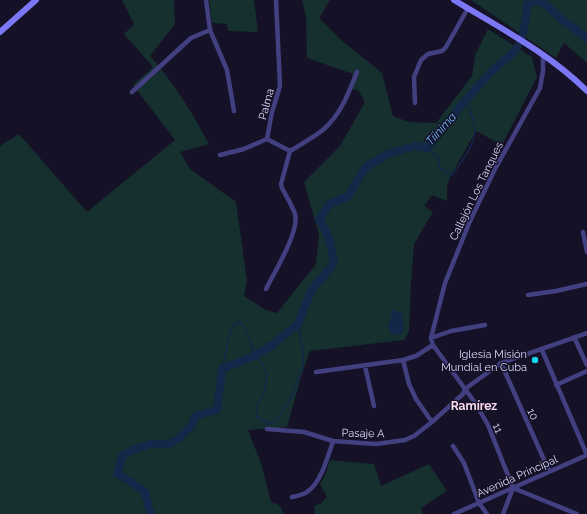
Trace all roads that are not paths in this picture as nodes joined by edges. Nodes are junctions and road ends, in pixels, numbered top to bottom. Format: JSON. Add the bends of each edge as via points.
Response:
{"nodes":[{"id":1,"x":36,"y":0,"type":"edge"},
{"id":2,"x":206,"y":0,"type":"edge"},
{"id":3,"x":276,"y":0,"type":"edge"},
{"id":4,"x":454,"y":0,"type":"edge"},
{"id":5,"x":468,"y":8,"type":"junction"},
{"id":6,"x":210,"y":30,"type":"junction"},
{"id":7,"x":0,"y":32,"type":"edge"},
{"id":8,"x":542,"y":54,"type":"junction"},
{"id":9,"x":357,"y":72,"type":"dead end"},
{"id":10,"x":587,"y":91,"type":"edge"},
{"id":11,"x":132,"y":92,"type":"dead end"},
{"id":12,"x":415,"y":103,"type":"dead end"},
{"id":13,"x":234,"y":111,"type":"dead end"},
{"id":14,"x":267,"y":139,"type":"junction"},
{"id":15,"x":290,"y":151,"type":"junction"},
{"id":16,"x":220,"y":155,"type":"dead end"},
{"id":17,"x":583,"y":232,"type":"dead end"},
{"id":18,"x":587,"y":252,"type":"edge"},
{"id":19,"x":587,"y":284,"type":"edge"},
{"id":20,"x":266,"y":289,"type":"dead end"},
{"id":21,"x":528,"y":295,"type":"dead end"},
{"id":22,"x":485,"y":325,"type":"dead end"},
{"id":23,"x":587,"y":333,"type":"edge"},
{"id":24,"x":574,"y":337,"type":"junction"},
{"id":25,"x":431,"y":339,"type":"junction"},
{"id":26,"x":433,"y":345,"type":"junction"},
{"id":27,"x":542,"y":350,"type":"junction"},
{"id":28,"x":403,"y":360,"type":"junction"},
{"id":29,"x":501,"y":363,"type":"junction"},
{"id":30,"x":587,"y":365,"type":"edge"},
{"id":31,"x":365,"y":366,"type":"junction"},
{"id":32,"x":587,"y":371,"type":"edge"},
{"id":33,"x":316,"y":372,"type":"dead end"},
{"id":34,"x":556,"y":385,"type":"junction"},
{"id":35,"x":465,"y":389,"type":"junction"},
{"id":36,"x":374,"y":406,"type":"dead end"},
{"id":37,"x":432,"y":422,"type":"junction"},
{"id":38,"x":267,"y":429,"type":"dead end"},
{"id":39,"x":333,"y":441,"type":"junction"},
{"id":40,"x":453,"y":446,"type":"dead end"},
{"id":41,"x":587,"y":455,"type":"edge"},
{"id":42,"x":550,"y":471,"type":"junction"},
{"id":43,"x":513,"y":488,"type":"junction"},
{"id":44,"x":292,"y":497,"type":"dead end"},
{"id":45,"x":479,"y":503,"type":"junction"},
{"id":46,"x":454,"y":514,"type":"edge"},
{"id":47,"x":487,"y":514,"type":"edge"},
{"id":48,"x":504,"y":514,"type":"edge"},
{"id":49,"x":577,"y":514,"type":"edge"}],
"edges":[{"from":1,"to":7,"type":"main road"},
{"from":2,"to":6,"type":"street"},
{"from":3,"to":14,"type":"street","name":"Palma","via":[[280,86]]},
{"from":4,"to":5,"type":"main road"},
{"from":5,"to":8,"type":"main road"},
{"from":5,"to":12,"type":"street","via":[[446,47],[442,51],[428,54],[421,60],[414,77]]},
{"from":6,"to":11,"type":"street","via":[[191,38]]},
{"from":6,"to":13,"type":"street","via":[[227,70]]},
{"from":8,"to":10,"type":"main road"},
{"from":8,"to":25,"type":"street","name":"Callejón Los Tanques","via":[[540,88],[495,169],[470,221],[445,283]]},
{"from":9,"to":15,"type":"street","via":[[332,122]]},
{"from":14,"to":15,"type":"street"},
{"from":14,"to":16,"type":"street","via":[[244,149]]},
{"from":15,"to":20,"type":"street","via":[[281,184],[295,214],[295,223],[290,243]]},
{"from":17,"to":18,"type":"street"},
{"from":19,"to":21,"type":"street"},
{"from":22,"to":25,"type":"street","via":[[451,331]]},
{"from":23,"to":24,"type":"street","name":"Pasaje A"},
{"from":24,"to":27,"type":"street","name":"Pasaje A"},
{"from":24,"to":30,"type":"street"},
{"from":25,"to":26,"type":"street","name":"11"},
{"from":26,"to":28,"type":"street","via":[[416,356]]},
{"from":26,"to":35,"type":"street","name":"11"},
{"from":27,"to":29,"type":"street","name":"Pasaje A"},
{"from":27,"to":34,"type":"street"},
{"from":28,"to":31,"type":"street"},
{"from":28,"to":37,"type":"street","via":[[416,399]]},
{"from":29,"to":35,"type":"street","name":"Pasaje A"},
{"from":29,"to":42,"type":"street","name":"10"},
{"from":31,"to":33,"type":"street"},
{"from":31,"to":36,"type":"street"},
{"from":32,"to":34,"type":"street"},
{"from":34,"to":41,"type":"street"},
{"from":35,"to":37,"type":"street","name":"Pasaje A","via":[[463,394]]},
{"from":35,"to":43,"type":"street","name":"11","via":[[488,425]]},
{"from":37,"to":39,"type":"street","name":"Pasaje A","via":[[405,440],[376,444]]},
{"from":38,"to":39,"type":"street","name":"Pasaje A","via":[[304,432]]},
{"from":39,"to":44,"type":"street","via":[[316,483],[308,492]]},
{"from":40,"to":45,"type":"street","via":[[464,463]]},
{"from":41,"to":42,"type":"street","name":"Avenida Principal"},
{"from":42,"to":43,"type":"street","name":"Avenida Principal"},
{"from":43,"to":45,"type":"street","name":"Avenida Principal"},
{"from":43,"to":48,"type":"street"},
{"from":43,"to":49,"type":"street"},
{"from":45,"to":46,"type":"street","name":"Avenida Principal"},
{"from":45,"to":47,"type":"street"}]}
